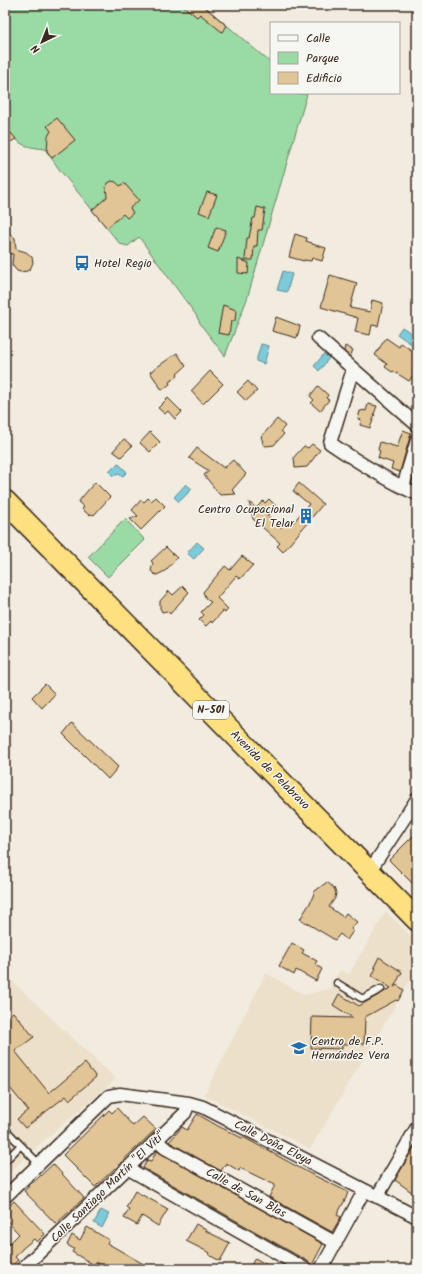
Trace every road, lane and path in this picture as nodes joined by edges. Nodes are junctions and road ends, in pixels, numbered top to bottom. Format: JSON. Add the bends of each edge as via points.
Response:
{"nodes":[{"id":1,"x":318,"y":338,"type":"dead end"},
{"id":2,"x":353,"y":369,"type":"junction"},
{"id":3,"x":417,"y":425,"type":"edge"},
{"id":4,"x":417,"y":440,"type":"edge"},
{"id":5,"x":403,"y":487,"type":"junction"},
{"id":6,"x":417,"y":494,"type":"edge"},
{"id":7,"x":5,"y":501,"type":"edge"},
{"id":8,"x":417,"y":799,"type":"edge"},
{"id":9,"x":369,"y":872,"type":"junction"},
{"id":10,"x":417,"y":920,"type":"edge"},
{"id":11,"x":337,"y":983,"type":"dead end"},
{"id":12,"x":381,"y":988,"type":"dead end"},
{"id":13,"x":189,"y":1103,"type":"junction"},
{"id":14,"x":417,"y":1127,"type":"edge"},
{"id":15,"x":5,"y":1129,"type":"edge"},
{"id":16,"x":157,"y":1141,"type":"junction"},
{"id":17,"x":20,"y":1146,"type":"junction"},
{"id":18,"x":5,"y":1161,"type":"edge"},
{"id":19,"x":39,"y":1164,"type":"junction"},
{"id":20,"x":127,"y":1168,"type":"junction"},
{"id":21,"x":364,"y":1190,"type":"junction"},
{"id":22,"x":5,"y":1197,"type":"edge"},
{"id":23,"x":376,"y":1197,"type":"junction"},
{"id":24,"x":417,"y":1217,"type":"edge"},
{"id":25,"x":336,"y":1243,"type":"junction"},
{"id":26,"x":22,"y":1269,"type":"edge"},
{"id":27,"x":305,"y":1269,"type":"edge"},
{"id":28,"x":321,"y":1269,"type":"edge"}],
"edges":[{"from":1,"to":2,"type":"street"},
{"from":2,"to":3,"type":"street"},
{"from":2,"to":5,"type":"street","via":[[330,443]]},
{"from":4,"to":5,"type":"street"},
{"from":5,"to":6,"type":"street"},
{"from":7,"to":9,"type":"highway","name":"Avenida de Pelabravo","number":"N-501"},
{"from":8,"to":9,"type":"street"},
{"from":9,"to":10,"type":"highway","name":"Avenida de Pelabravo","number":"N-501"},
{"from":11,"to":12,"type":"lane","via":[[361,998]]},
{"from":13,"to":16,"type":"street","name":"Calle Santiago Martín \"El Viti\"","via":[[185,1113]]},
{"from":13,"to":19,"type":"street","name":"Calle Doña Eloya","via":[[120,1094],[109,1096]]},
{"from":13,"to":21,"type":"street","name":"Calle Doña Eloya","via":[[203,1107]]},
{"from":14,"to":23,"type":"street"},
{"from":15,"to":17,"type":"lane"},
{"from":16,"to":20,"type":"street","name":"Calle Santiago Martín \"El Viti\""},
{"from":16,"to":25,"type":"street","name":"Calle de San Blas"},
{"from":17,"to":18,"type":"lane"},
{"from":17,"to":19,"type":"lane"},
{"from":19,"to":22,"type":"street"},
{"from":20,"to":26,"type":"street","name":"Calle Santiago Martín \"El Viti\""},
{"from":20,"to":27,"type":"street"},
{"from":21,"to":23,"type":"street","name":"Calle Doña Eloya"},
{"from":21,"to":25,"type":"street"},
{"from":23,"to":24,"type":"street","name":"Calle Doña Eloya"},
{"from":25,"to":28,"type":"street"}]}
